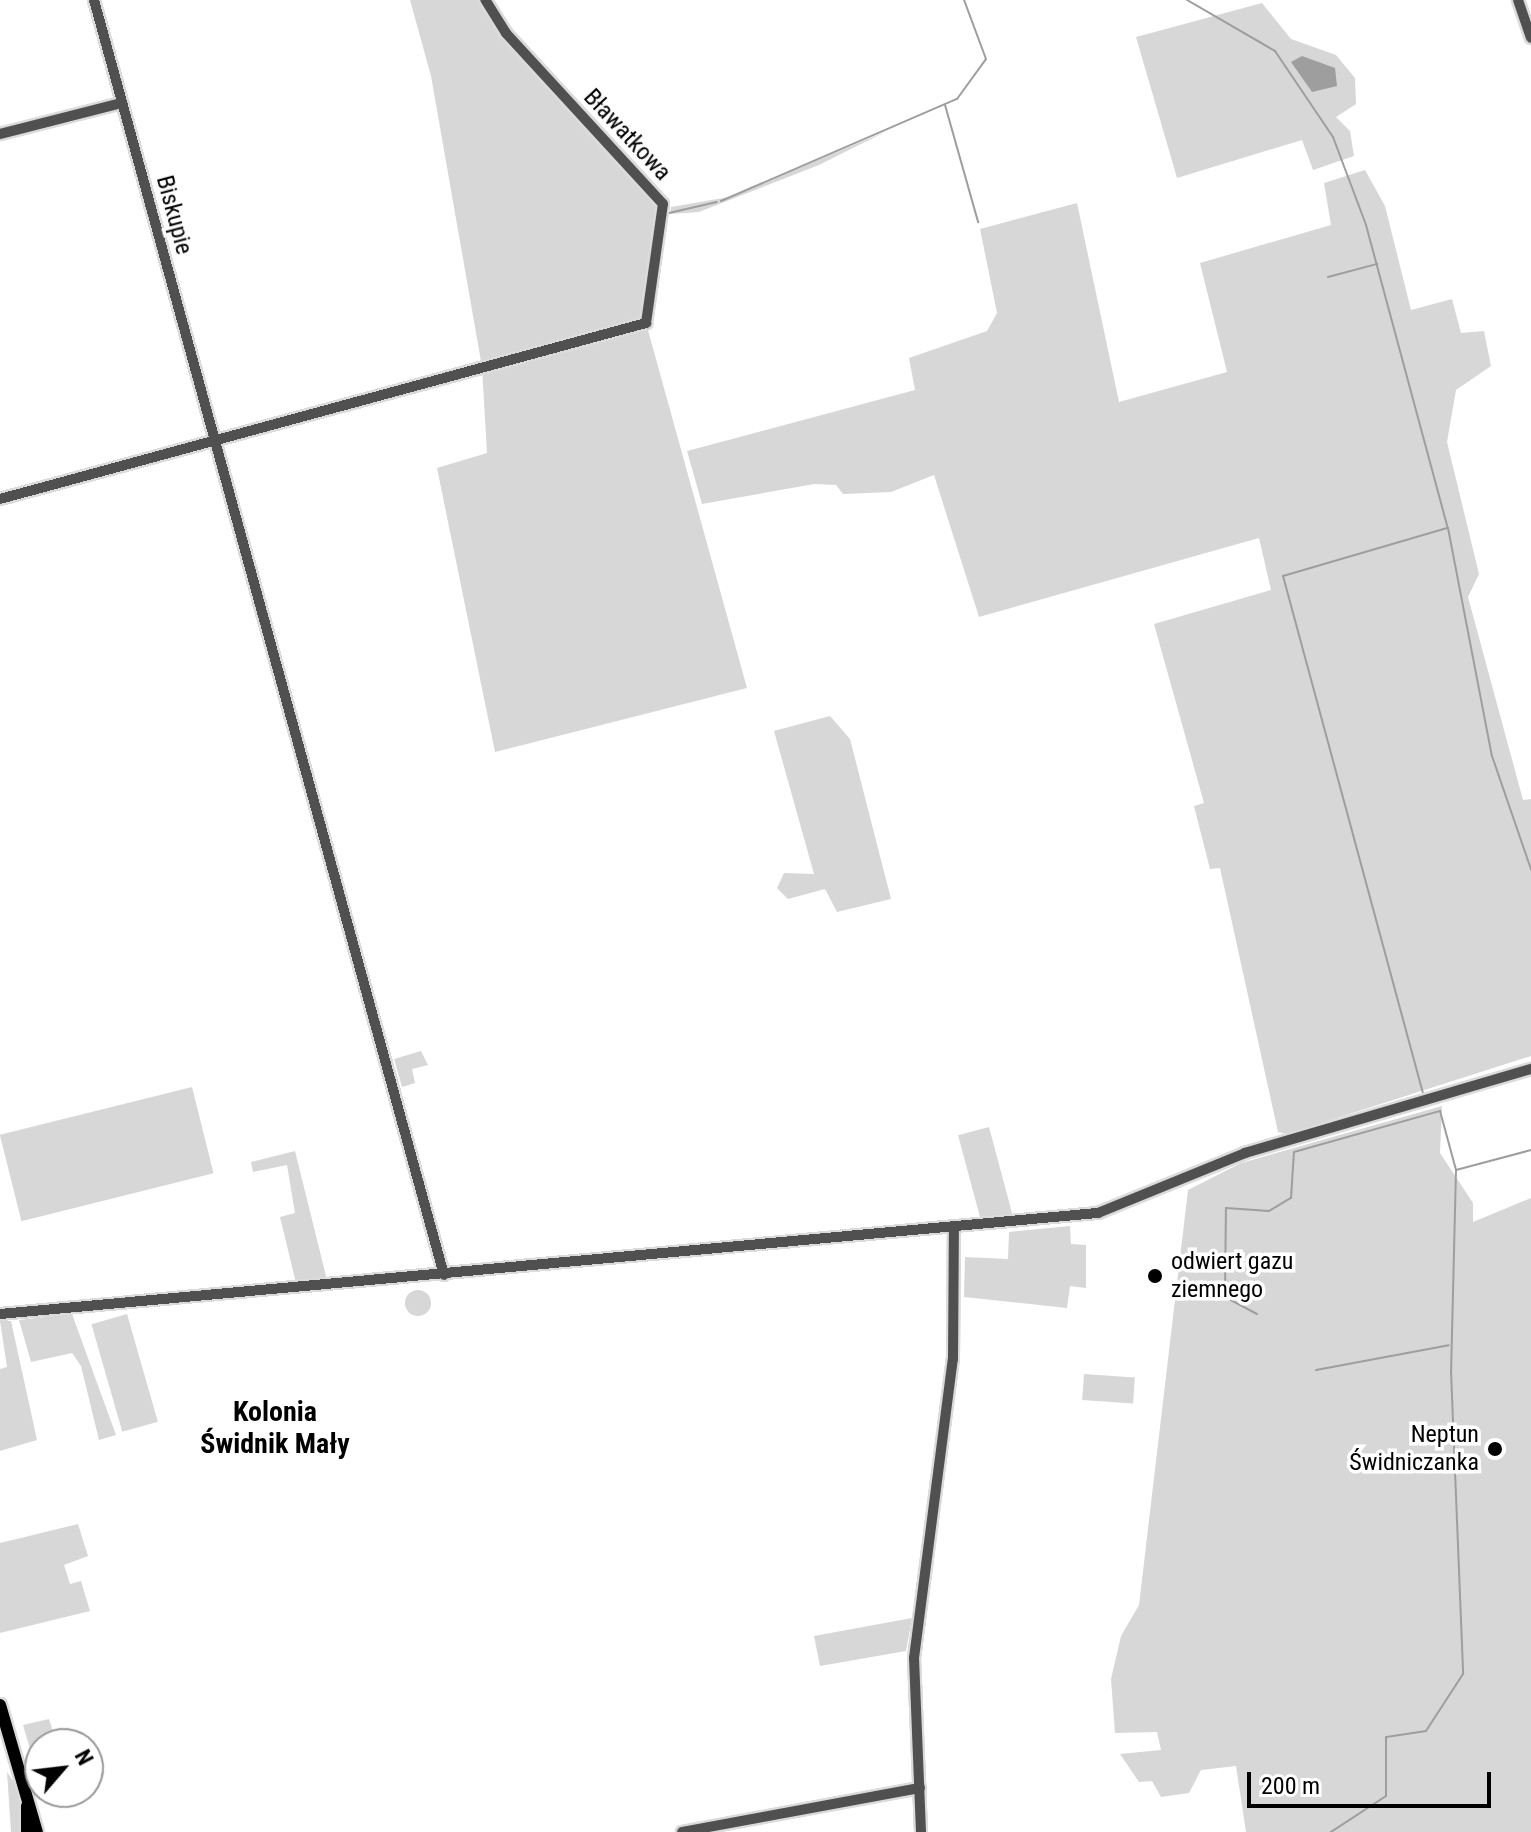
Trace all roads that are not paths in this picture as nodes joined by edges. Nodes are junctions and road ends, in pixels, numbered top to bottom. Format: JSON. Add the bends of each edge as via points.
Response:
{"nodes":[{"id":1,"x":94,"y":0,"type":"edge"},
{"id":2,"x":485,"y":0,"type":"edge"},
{"id":3,"x":1518,"y":0,"type":"edge"},
{"id":4,"x":1531,"y":38,"type":"edge"},
{"id":5,"x":122,"y":103,"type":"junction"},
{"id":6,"x":0,"y":134,"type":"edge"},
{"id":7,"x":216,"y":441,"type":"junction"},
{"id":8,"x":0,"y":499,"type":"edge"},
{"id":9,"x":1531,"y":1069,"type":"edge"},
{"id":10,"x":954,"y":1227,"type":"junction"},
{"id":11,"x":444,"y":1275,"type":"junction"},
{"id":12,"x":0,"y":1314,"type":"edge"},
{"id":13,"x":0,"y":1705,"type":"edge"},
{"id":14,"x":24,"y":1787,"type":"edge"},
{"id":15,"x":920,"y":1788,"type":"junction"},
{"id":16,"x":26,"y":1808,"type":"edge"},
{"id":17,"x":30,"y":1808,"type":"edge"},
{"id":18,"x":27,"y":1832,"type":"edge"},
{"id":19,"x":37,"y":1832,"type":"edge"},
{"id":20,"x":682,"y":1832,"type":"edge"},
{"id":21,"x":921,"y":1832,"type":"edge"}],
"edges":[{"from":1,"to":5,"type":"street","name":"Biskupie"},
{"from":2,"to":7,"type":"street","name":"Bławatkowa","via":[[506,33],[663,204],[646,323]]},
{"from":3,"to":4,"type":"street"},
{"from":5,"to":6,"type":"street"},
{"from":5,"to":7,"type":"street","name":"Biskupie"},
{"from":7,"to":8,"type":"street"},
{"from":7,"to":11,"type":"street","name":"Biskupie"},
{"from":9,"to":10,"type":"street","via":[[1245,1153],[1111,1210]]},
{"from":10,"to":11,"type":"street"},
{"from":10,"to":15,"type":"street","via":[[952,1372],[914,1658]]},
{"from":11,"to":12,"type":"street"},
{"from":13,"to":14,"type":"main road"},
{"from":15,"to":20,"type":"street"},
{"from":15,"to":21,"type":"street"},
{"from":16,"to":18,"type":"main road"},
{"from":17,"to":19,"type":"main road"}]}
